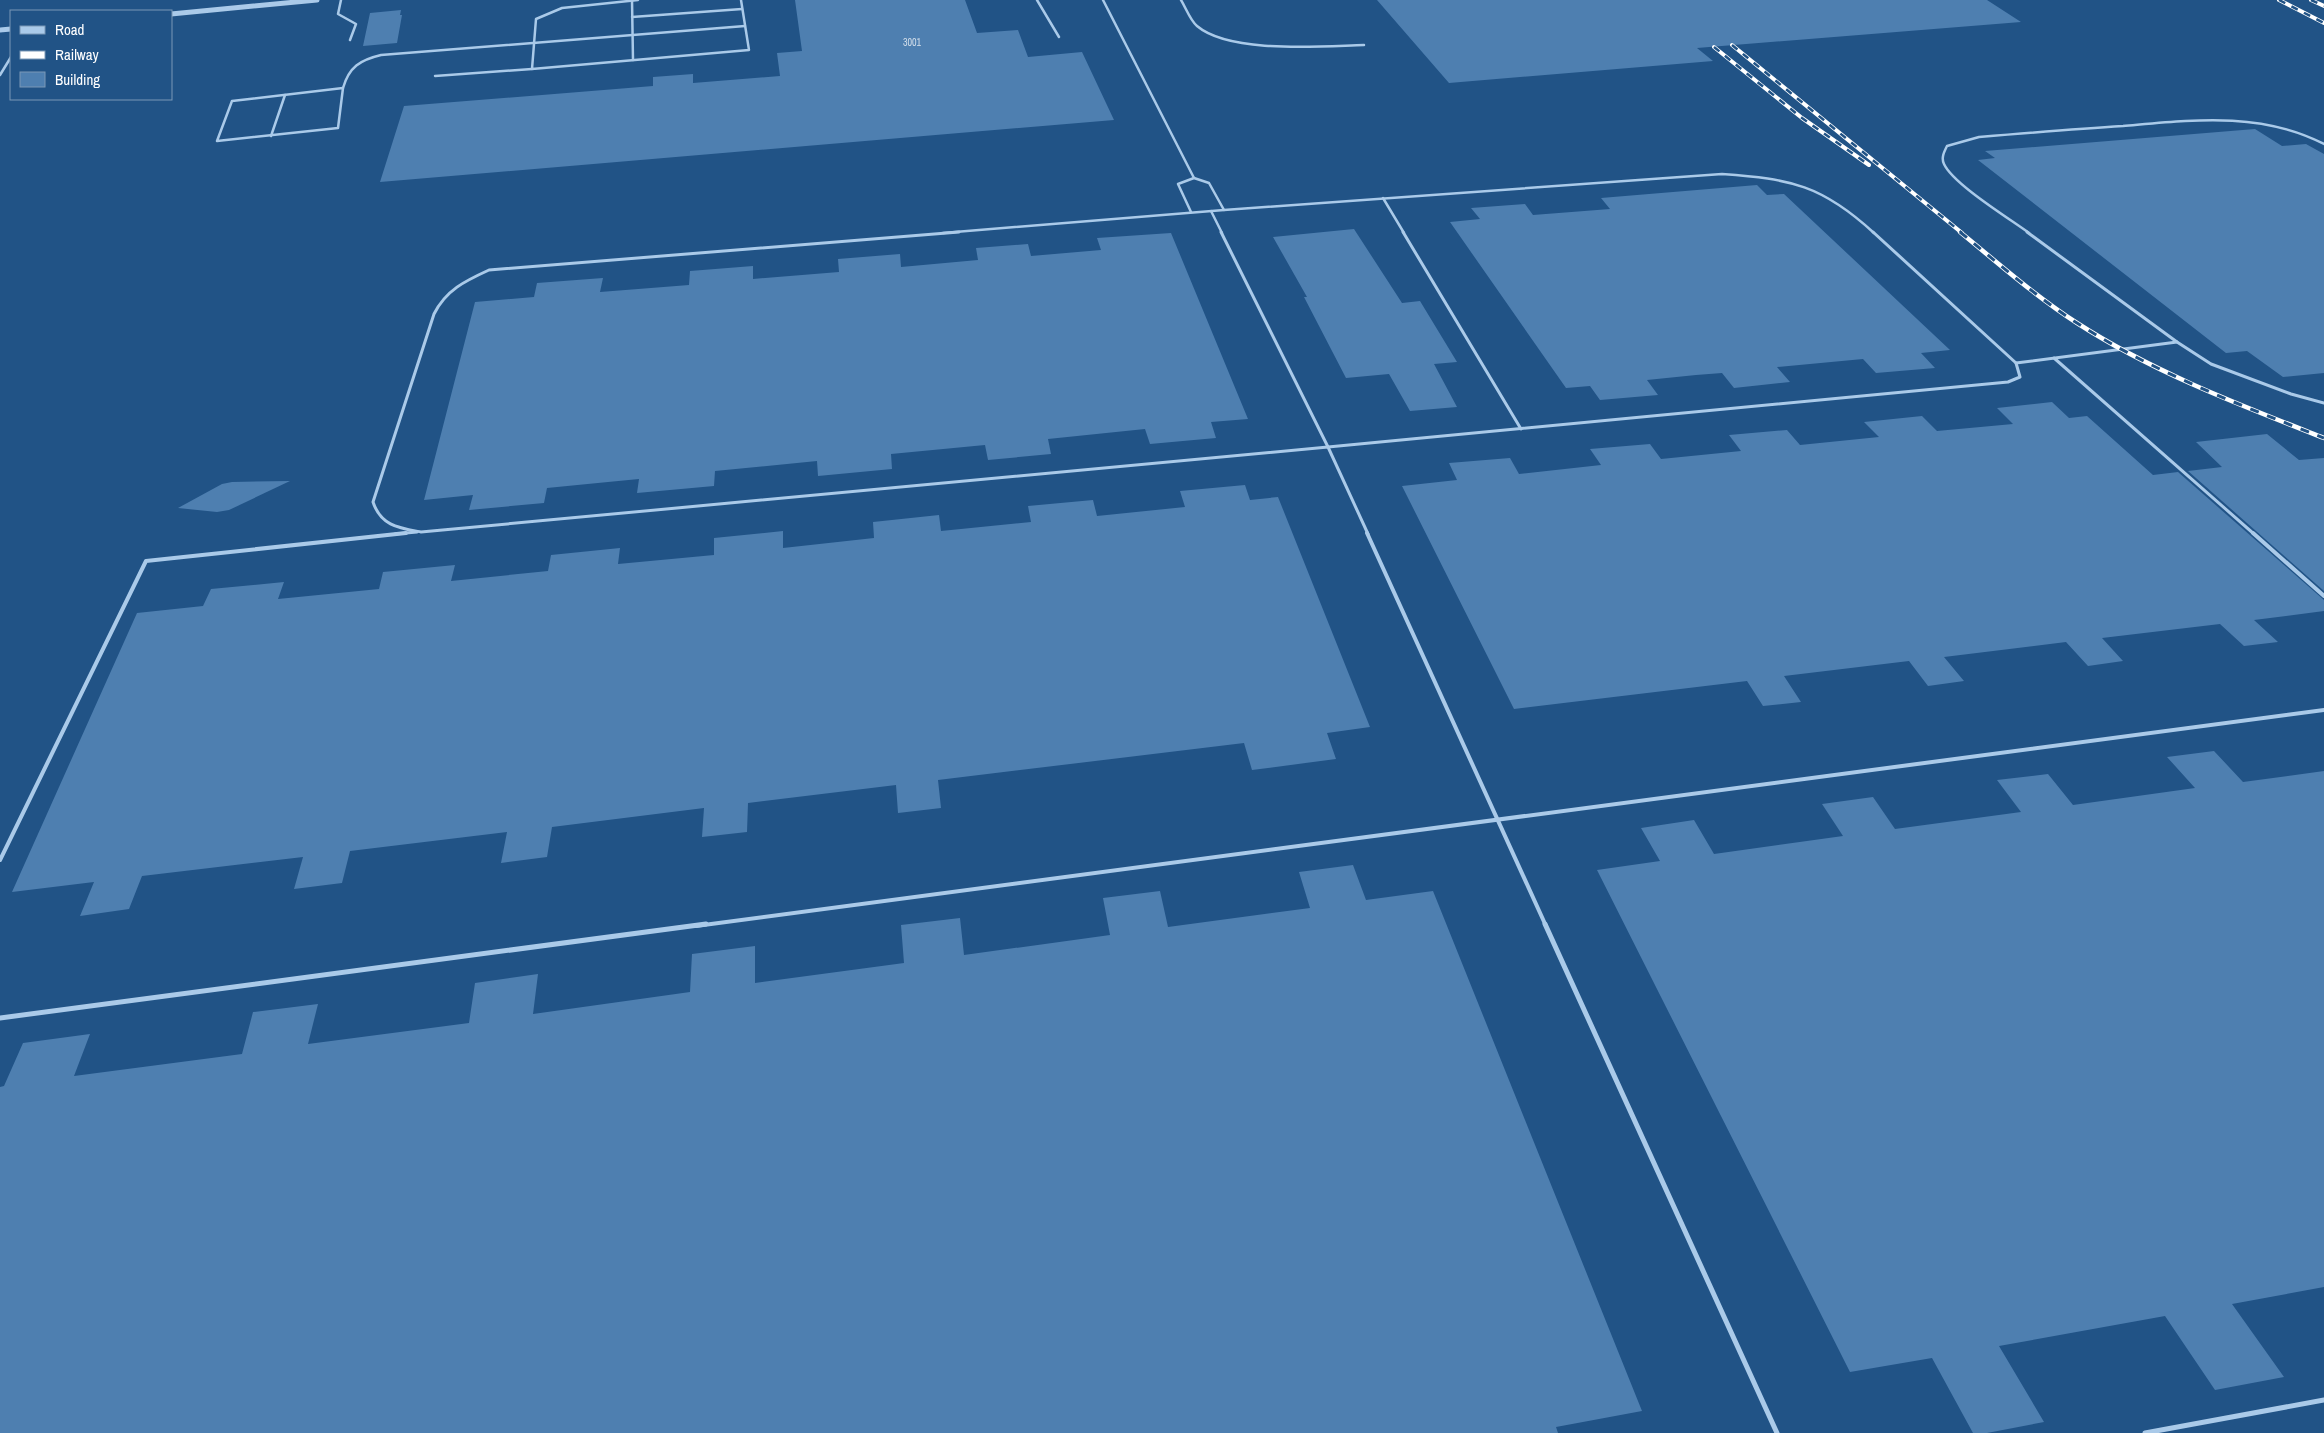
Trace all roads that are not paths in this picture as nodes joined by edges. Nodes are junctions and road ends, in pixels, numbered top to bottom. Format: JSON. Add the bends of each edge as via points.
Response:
{"nodes":[{"id":1,"x":317,"y":0,"type":"edge"},
{"id":2,"x":341,"y":0,"type":"edge"},
{"id":3,"x":632,"y":0,"type":"edge"},
{"id":4,"x":638,"y":0,"type":"edge"},
{"id":5,"x":741,"y":0,"type":"edge"},
{"id":6,"x":1037,"y":0,"type":"edge"},
{"id":7,"x":1103,"y":0,"type":"edge"},
{"id":8,"x":1180,"y":0,"type":"edge"},
{"id":9,"x":742,"y":9,"type":"junction"},
{"id":10,"x":172,"y":14,"type":"edge"},
{"id":11,"x":632,"y":17,"type":"junction"},
{"id":12,"x":745,"y":26,"type":"junction"},
{"id":13,"x":633,"y":34,"type":"junction"},
{"id":14,"x":1059,"y":38,"type":"dead end"},
{"id":15,"x":350,"y":40,"type":"dead end"},
{"id":16,"x":534,"y":42,"type":"junction"},
{"id":17,"x":1364,"y":45,"type":"dead end"},
{"id":18,"x":10,"y":59,"type":"edge"},
{"id":19,"x":633,"y":60,"type":"junction"},
{"id":20,"x":532,"y":69,"type":"junction"},
{"id":21,"x":0,"y":75,"type":"edge"},
{"id":22,"x":435,"y":76,"type":"dead end"},
{"id":23,"x":344,"y":88,"type":"junction"},
{"id":24,"x":285,"y":95,"type":"junction"},
{"id":25,"x":271,"y":136,"type":"junction"},
{"id":26,"x":2324,"y":144,"type":"edge"},
{"id":27,"x":1194,"y":178,"type":"junction"},
{"id":28,"x":1383,"y":198,"type":"junction"},
{"id":29,"x":1224,"y":210,"type":"junction"},
{"id":30,"x":1211,"y":211,"type":"junction"},
{"id":31,"x":1191,"y":212,"type":"junction"},
{"id":32,"x":2177,"y":342,"type":"junction"},
{"id":33,"x":2054,"y":358,"type":"junction"},
{"id":34,"x":2016,"y":363,"type":"junction"},
{"id":35,"x":2324,"y":403,"type":"edge"},
{"id":36,"x":1521,"y":430,"type":"junction"},
{"id":37,"x":1328,"y":447,"type":"junction"},
{"id":38,"x":421,"y":532,"type":"junction"},
{"id":39,"x":2324,"y":596,"type":"edge"},
{"id":40,"x":2324,"y":710,"type":"edge"},
{"id":41,"x":1498,"y":819,"type":"junction"},
{"id":42,"x":0,"y":860,"type":"edge"},
{"id":43,"x":0,"y":1018,"type":"edge"},
{"id":44,"x":2324,"y":1400,"type":"edge"},
{"id":45,"x":1777,"y":1433,"type":"edge"},
{"id":46,"x":2145,"y":1433,"type":"edge"}],
"edges":[{"from":1,"to":10,"type":"street"},
{"from":2,"to":15,"type":"lane","via":[[338,14],[356,24]]},
{"from":3,"to":4,"type":"lane"},
{"from":3,"to":11,"type":"lane"},
{"from":3,"to":16,"type":"lane","via":[[562,8],[536,19]]},
{"from":5,"to":9,"type":"lane"},
{"from":6,"to":14,"type":"lane"},
{"from":7,"to":27,"type":"lane"},
{"from":8,"to":17,"type":"lane","via":[[1197,26],[1224,41]]},
{"from":9,"to":11,"type":"lane"},
{"from":9,"to":12,"type":"lane"},
{"from":11,"to":13,"type":"lane"},
{"from":12,"to":13,"type":"lane"},
{"from":12,"to":19,"type":"lane","via":[[749,50]]},
{"from":13,"to":16,"type":"lane"},
{"from":13,"to":19,"type":"lane"},
{"from":16,"to":20,"type":"lane"},
{"from":16,"to":23,"type":"lane","via":[[372,57],[352,68]]},
{"from":18,"to":21,"type":"lane"},
{"from":19,"to":20,"type":"lane"},
{"from":20,"to":22,"type":"lane"},
{"from":23,"to":24,"type":"lane"},
{"from":23,"to":25,"type":"lane","via":[[338,128]]},
{"from":24,"to":25,"type":"lane"},
{"from":24,"to":25,"type":"lane","via":[[232,101],[217,141]]},
{"from":26,"to":32,"type":"lane","via":[[2288,127],[2235,119],[1978,137],[1947,146],[1942,164],[1956,179]]},
{"from":27,"to":29,"type":"lane","via":[[1209,183]]},
{"from":27,"to":31,"type":"lane","via":[[1178,184]]},
{"from":28,"to":29,"type":"lane"},
{"from":28,"to":34,"type":"lane","via":[[1700,174],[1754,176],[1785,182],[1815,190],[1837,202]]},
{"from":28,"to":36,"type":"lane"},
{"from":29,"to":30,"type":"lane"},
{"from":30,"to":31,"type":"lane"},
{"from":30,"to":37,"type":"lane"},
{"from":31,"to":38,"type":"lane","via":[[489,270],[459,284],[441,299],[373,502],[376,514],[387,524]]},
{"from":32,"to":33,"type":"lane"},
{"from":32,"to":35,"type":"lane","via":[[2219,367]]},
{"from":33,"to":34,"type":"lane"},
{"from":33,"to":39,"type":"lane"},
{"from":34,"to":36,"type":"lane","via":[[2020,377],[2008,382]]},
{"from":36,"to":37,"type":"lane"},
{"from":37,"to":38,"type":"lane"},
{"from":37,"to":41,"type":"lane"},
{"from":38,"to":42,"type":"lane","via":[[146,561]]},
{"from":40,"to":41,"type":"lane"},
{"from":41,"to":43,"type":"lane"},
{"from":41,"to":45,"type":"lane"},
{"from":44,"to":46,"type":"lane"}]}
